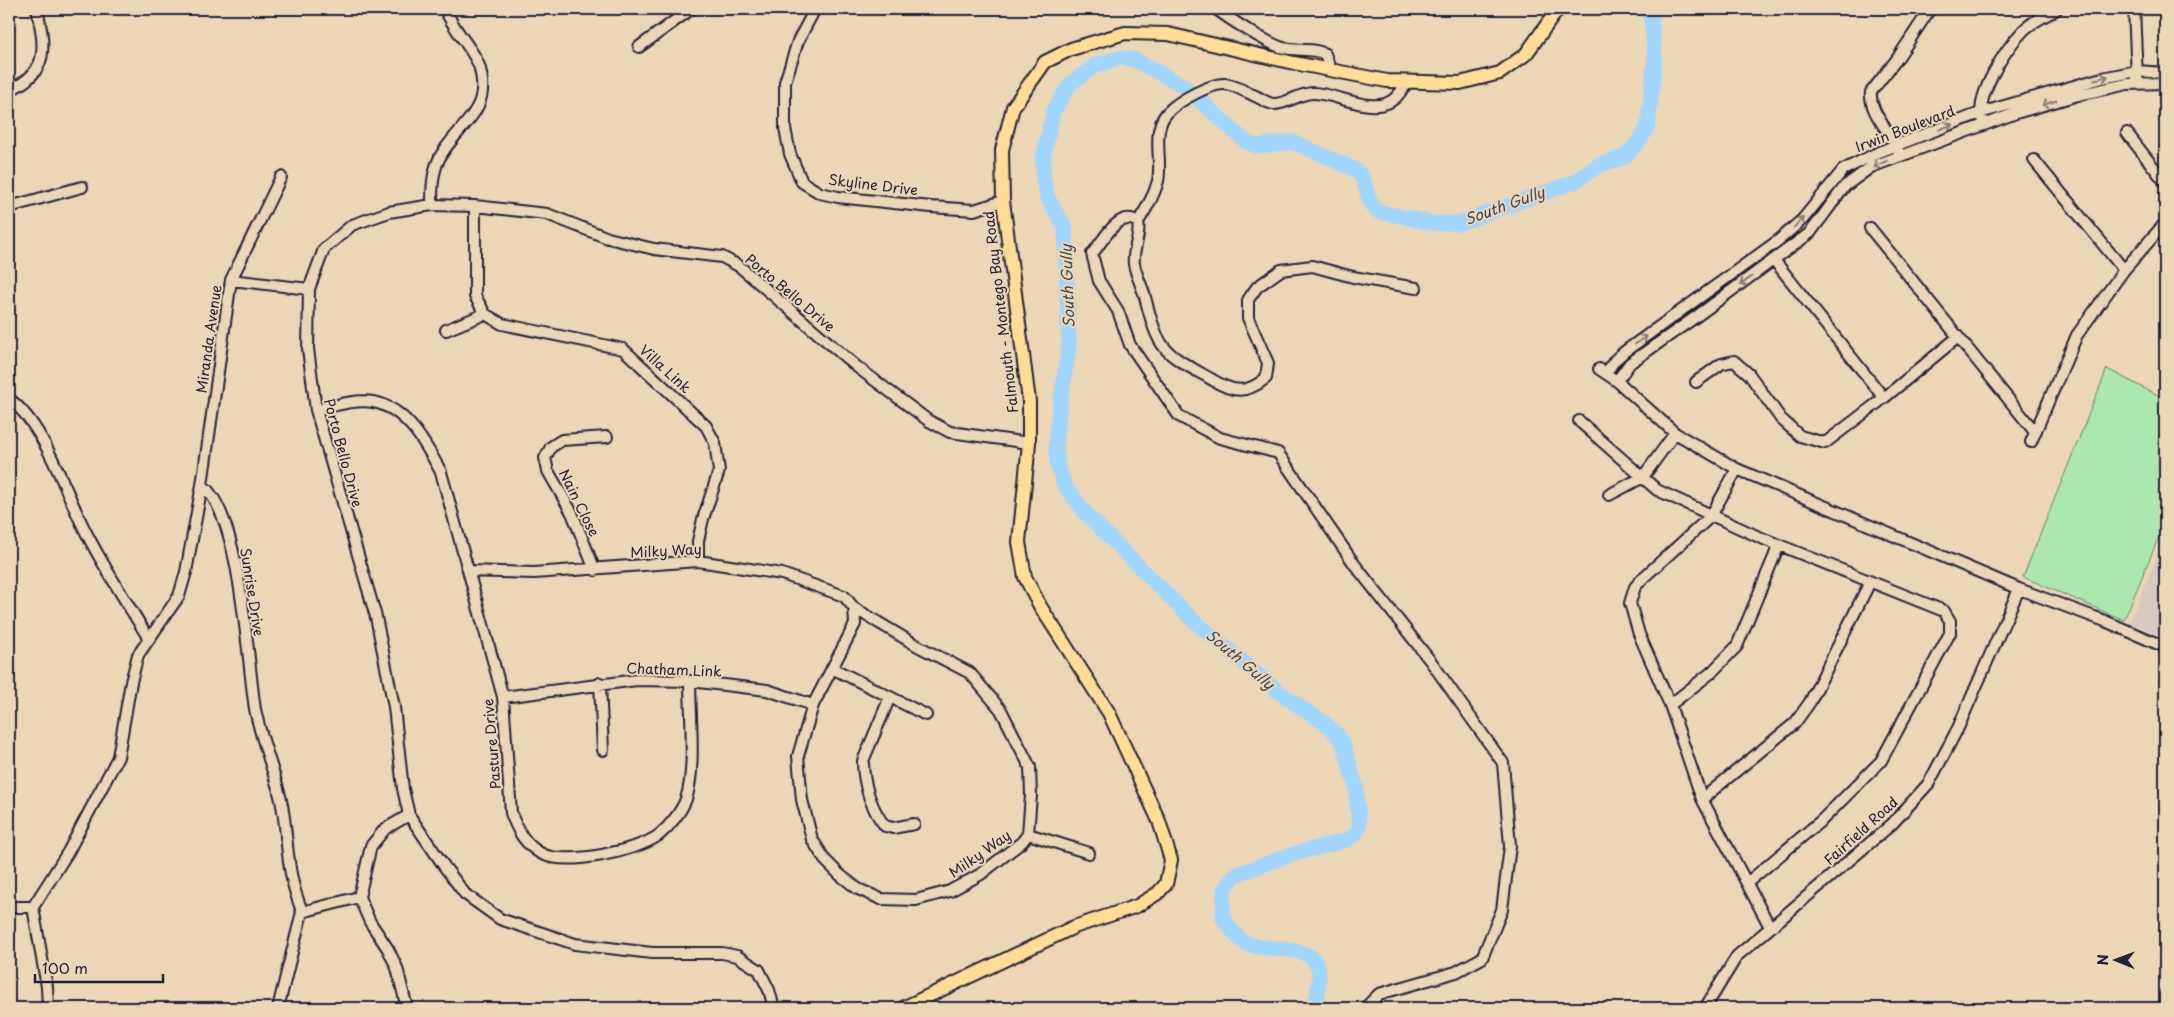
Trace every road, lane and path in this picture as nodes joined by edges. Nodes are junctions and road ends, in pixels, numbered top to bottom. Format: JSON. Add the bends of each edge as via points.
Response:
{"nodes":[{"id":1,"x":37,"y":9,"type":"edge"},
{"id":2,"x":445,"y":9,"type":"edge"},
{"id":3,"x":691,"y":9,"type":"edge"},
{"id":4,"x":815,"y":9,"type":"edge"},
{"id":5,"x":1216,"y":9,"type":"edge"},
{"id":6,"x":1558,"y":9,"type":"edge"},
{"id":7,"x":1930,"y":9,"type":"edge"},
{"id":8,"x":2057,"y":9,"type":"edge"},
{"id":9,"x":2134,"y":9,"type":"edge"},
{"id":10,"x":639,"y":47,"type":"dead end"},
{"id":11,"x":1331,"y":71,"type":"junction"},
{"id":12,"x":2137,"y":71,"type":"junction"},
{"id":13,"x":2165,"y":73,"type":"edge"},
{"id":14,"x":1408,"y":82,"type":"junction"},
{"id":15,"x":2137,"y":82,"type":"junction"},
{"id":16,"x":2165,"y":83,"type":"edge"},
{"id":17,"x":9,"y":90,"type":"edge"},
{"id":18,"x":1980,"y":114,"type":"junction"},
{"id":19,"x":1985,"y":125,"type":"junction"},
{"id":20,"x":2127,"y":133,"type":"dead end"},
{"id":21,"x":1896,"y":145,"type":"junction"},
{"id":22,"x":1900,"y":155,"type":"junction"},
{"id":23,"x":2034,"y":160,"type":"dead end"},
{"id":24,"x":281,"y":177,"type":"dead end"},
{"id":25,"x":2165,"y":182,"type":"edge"},
{"id":26,"x":82,"y":187,"type":"dead end"},
{"id":27,"x":1820,"y":198,"type":"junction"},
{"id":28,"x":1003,"y":200,"type":"junction"},
{"id":29,"x":432,"y":205,"type":"junction"},
{"id":30,"x":1830,"y":205,"type":"junction"},
{"id":31,"x":475,"y":206,"type":"junction"},
{"id":32,"x":9,"y":207,"type":"edge"},
{"id":33,"x":1138,"y":222,"type":"junction"},
{"id":34,"x":2165,"y":223,"type":"edge"},
{"id":35,"x":1870,"y":228,"type":"dead end"},
{"id":36,"x":1780,"y":240,"type":"junction"},
{"id":37,"x":1788,"y":250,"type":"junction"},
{"id":38,"x":1774,"y":260,"type":"junction"},
{"id":39,"x":2124,"y":270,"type":"junction"},
{"id":40,"x":231,"y":280,"type":"junction"},
{"id":41,"x":1416,"y":288,"type":"dead end"},
{"id":42,"x":309,"y":289,"type":"junction"},
{"id":43,"x":1690,"y":307,"type":"junction"},
{"id":44,"x":484,"y":314,"type":"junction"},
{"id":45,"x":1697,"y":316,"type":"junction"},
{"id":46,"x":446,"y":330,"type":"dead end"},
{"id":47,"x":1958,"y":337,"type":"junction"},
{"id":48,"x":1617,"y":382,"type":"junction"},
{"id":49,"x":1696,"y":382,"type":"dead end"},
{"id":50,"x":1884,"y":398,"type":"junction"},
{"id":51,"x":9,"y":399,"type":"edge"},
{"id":52,"x":316,"y":410,"type":"junction"},
{"id":53,"x":1579,"y":421,"type":"dead end"},
{"id":54,"x":1675,"y":433,"type":"junction"},
{"id":55,"x":607,"y":437,"type":"dead end"},
{"id":56,"x":1029,"y":443,"type":"junction"},
{"id":57,"x":1737,"y":469,"type":"junction"},
{"id":58,"x":1643,"y":477,"type":"junction"},
{"id":59,"x":202,"y":485,"type":"junction"},
{"id":60,"x":1609,"y":495,"type":"dead end"},
{"id":61,"x":1711,"y":516,"type":"junction"},
{"id":62,"x":1779,"y":545,"type":"junction"},
{"id":63,"x":698,"y":561,"type":"junction"},
{"id":64,"x":595,"y":570,"type":"junction"},
{"id":65,"x":469,"y":571,"type":"junction"},
{"id":66,"x":1870,"y":582,"type":"junction"},
{"id":67,"x":2019,"y":589,"type":"junction"},
{"id":68,"x":854,"y":608,"type":"junction"},
{"id":69,"x":149,"y":639,"type":"junction"},
{"id":70,"x":2165,"y":647,"type":"edge"},
{"id":71,"x":832,"y":668,"type":"junction"},
{"id":72,"x":690,"y":682,"type":"junction"},
{"id":73,"x":600,"y":683,"type":"junction"},
{"id":74,"x":503,"y":697,"type":"junction"},
{"id":75,"x":890,"y":697,"type":"junction"},
{"id":76,"x":1670,"y":705,"type":"junction"},
{"id":77,"x":812,"y":706,"type":"junction"},
{"id":78,"x":926,"y":715,"type":"dead end"},
{"id":79,"x":602,"y":750,"type":"dead end"},
{"id":80,"x":1702,"y":799,"type":"junction"},
{"id":81,"x":409,"y":815,"type":"junction"},
{"id":82,"x":914,"y":824,"type":"dead end"},
{"id":83,"x":1028,"y":834,"type":"junction"},
{"id":84,"x":1089,"y":853,"type":"dead end"},
{"id":85,"x":1746,"y":883,"type":"junction"},
{"id":86,"x":359,"y":897,"type":"junction"},
{"id":87,"x":9,"y":907,"type":"edge"},
{"id":88,"x":33,"y":907,"type":"junction"},
{"id":89,"x":302,"y":912,"type":"junction"},
{"id":90,"x":1770,"y":927,"type":"junction"},
{"id":91,"x":48,"y":1008,"type":"edge"},
{"id":92,"x":278,"y":1008,"type":"edge"},
{"id":93,"x":407,"y":1008,"type":"edge"},
{"id":94,"x":774,"y":1008,"type":"edge"},
{"id":95,"x":903,"y":1008,"type":"edge"},
{"id":96,"x":1365,"y":1008,"type":"edge"},
{"id":97,"x":1706,"y":1008,"type":"edge"}],
"edges":[{"from":1,"to":17,"type":"street","via":[[43,35],[41,62],[24,84]]},
{"from":2,"to":29,"type":"street","via":[[450,23],[480,66],[482,84],[480,101],[472,117],[439,159],[432,181]]},
{"from":3,"to":10,"type":"street"},
{"from":4,"to":28,"type":"street","name":"Skyline Drive","via":[[798,41],[785,82],[785,128],[790,154],[802,182],[820,193],[838,197],[974,210]]},
{"from":5,"to":11,"type":"street","via":[[1280,47],[1318,50],[1325,54]]},
{"from":6,"to":14,"type":"main road","name":"Falmouth - Montego Bay Road","via":[[1526,54],[1500,73],[1460,83]]},
{"from":7,"to":21,"type":"street","via":[[1872,92],[1873,111]]},
{"from":8,"to":18,"type":"street","via":[[2028,26],[2016,40],[1986,89]]},
{"from":9,"to":12,"type":"street"},
{"from":11,"to":14,"type":"main road","name":"Falmouth - Montego Bay Road"},
{"from":11,"to":28,"type":"main road","name":"Falmouth - Montego Bay Road","via":[[1168,34],[1125,33],[1071,49],[1045,62],[1013,107],[1002,150]]},
{"from":12,"to":13,"type":"street","name":"Irwin Boulevard"},
{"from":12,"to":15,"type":"street"},
{"from":18,"to":12,"type":"street","name":"Irwin Boulevard","one_way":true,"via":[[2092,80]]},
{"from":14,"to":33,"type":"street","via":[[1393,100],[1378,105],[1354,103],[1332,94],[1311,92],[1272,105],[1224,84],[1203,89],[1171,109],[1162,119],[1158,133],[1158,180]]},
{"from":15,"to":16,"type":"street","name":"Irwin Boulevard"},
{"from":15,"to":19,"type":"street","name":"Irwin Boulevard","one_way":true,"via":[[2078,95]]},
{"from":18,"to":19,"type":"street"},
{"from":21,"to":18,"type":"street","name":"Irwin Boulevard","one_way":true},
{"from":19,"to":22,"type":"street","name":"Irwin Boulevard"},
{"from":20,"to":25,"type":"street"},
{"from":21,"to":22,"type":"street"},
{"from":21,"to":27,"type":"street","name":"Irwin Boulevard","via":[[1850,165]]},
{"from":22,"to":30,"type":"street","name":"Irwin Boulevard","one_way":true,"via":[[1861,173]]},
{"from":23,"to":39,"type":"street"},
{"from":24,"to":40,"type":"street","name":"Miranda Avenue"},
{"from":26,"to":32,"type":"street"},
{"from":27,"to":30,"type":"street"},
{"from":36,"to":27,"type":"street","name":"Irwin Boulevard","one_way":true},
{"from":28,"to":56,"type":"main road","name":"Falmouth - Montego Bay Road","via":[[1029,401]]},
{"from":29,"to":31,"type":"street","name":"Porto Bello Drive"},
{"from":29,"to":42,"type":"street","name":"Porto Bello Drive","via":[[389,212],[352,225],[324,249]]},
{"from":30,"to":37,"type":"street","name":"Irwin Boulevard","via":[[1810,233]]},
{"from":31,"to":44,"type":"street","via":[[475,296]]},
{"from":31,"to":56,"type":"street","name":"Porto Bello Drive","via":[[547,214],[608,238],[654,249],[722,257],[739,266],[857,367],[929,421],[950,432]]},
{"from":33,"to":41,"type":"street","via":[[1134,264],[1156,337],[1165,350],[1180,361],[1226,388],[1255,388],[1266,378],[1268,363],[1248,318],[1248,300],[1257,287],[1281,270],[1312,266]]},
{"from":33,"to":96,"type":"street","via":[[1131,217],[1112,226],[1092,254],[1099,281],[1118,311],[1130,345],[1179,416],[1220,438],[1278,453],[1356,565],[1432,663],[1503,763],[1510,846],[1502,910],[1482,958],[1456,972],[1379,994]]},
{"from":34,"to":39,"type":"street"},
{"from":35,"to":47,"type":"street"},
{"from":36,"to":37,"type":"street"},
{"from":36,"to":43,"type":"street","name":"Irwin Boulevard"},
{"from":37,"to":38,"type":"street","name":"Irwin Boulevard"},
{"from":38,"to":45,"type":"street","name":"Irwin Boulevard","one_way":true},
{"from":38,"to":50,"type":"street"},
{"from":39,"to":47,"type":"street","via":[[2077,335],[2033,437]]},
{"from":40,"to":42,"type":"street"},
{"from":40,"to":59,"type":"street","name":"Miranda Avenue"},
{"from":42,"to":52,"type":"street","name":"Porto Bello Drive","via":[[308,350]]},
{"from":43,"to":45,"type":"street"},
{"from":48,"to":43,"type":"street","name":"Irwin Boulevard","one_way":true,"via":[[1603,371]]},
{"from":44,"to":46,"type":"street"},
{"from":44,"to":63,"type":"street","name":"Villa Link","via":[[502,324],[622,349],[706,426],[715,443],[719,471],[703,519]]},
{"from":45,"to":48,"type":"street","name":"Irwin Boulevard","via":[[1630,363]]},
{"from":47,"to":50,"type":"street"},
{"from":48,"to":54,"type":"street"},
{"from":49,"to":50,"type":"street","via":[[1720,364],[1734,361],[1749,374],[1782,419],[1800,436],[1824,443]]},
{"from":51,"to":69,"type":"street","via":[[22,408],[42,438],[90,540]]},
{"from":52,"to":65,"type":"street","name":"Pasture Drive","via":[[350,402],[373,402],[394,410],[423,439],[441,472]]},
{"from":52,"to":81,"type":"street","name":"Porto Bello Drive","via":[[376,617],[394,707],[403,790]]},
{"from":53,"to":58,"type":"street"},
{"from":54,"to":57,"type":"street"},
{"from":54,"to":58,"type":"street"},
{"from":55,"to":64,"type":"street","name":"Nain Close","via":[[562,440],[551,447],[545,458],[548,471],[572,513]]},
{"from":56,"to":95,"type":"main road","name":"Falmouth - Montego Bay Road","via":[[1019,542],[1025,577],[1109,713],[1159,821],[1171,860],[1168,876],[1158,893],[1138,906],[1074,927]]},
{"from":57,"to":61,"type":"street"},
{"from":57,"to":67,"type":"street"},
{"from":58,"to":60,"type":"street"},
{"from":58,"to":61,"type":"street","via":[[1657,490]]},
{"from":59,"to":69,"type":"street","via":[[179,596]]},
{"from":59,"to":89,"type":"street","name":"Sunrise Drive","via":[[213,496],[224,519],[239,581],[256,711],[282,802],[292,882]]},
{"from":61,"to":62,"type":"street"},
{"from":61,"to":76,"type":"street","via":[[1634,587],[1630,603],[1651,666]]},
{"from":62,"to":66,"type":"street"},
{"from":62,"to":76,"type":"street","via":[[1737,646],[1712,672]]},
{"from":63,"to":64,"type":"street","name":"Milky Way"},
{"from":63,"to":68,"type":"street","name":"Milky Way","via":[[782,574],[837,592]]},
{"from":64,"to":65,"type":"street","name":"Milky Way","via":[[534,573]]},
{"from":65,"to":74,"type":"street","name":"Pasture Drive"},
{"from":66,"to":80,"type":"street","via":[[1810,702],[1795,723]]},
{"from":66,"to":85,"type":"street","via":[[1944,611],[1950,621],[1950,633],[1881,762],[1823,819]]},
{"from":67,"to":70,"type":"street"},
{"from":67,"to":90,"type":"street","name":"Fairfield Road","via":[[1958,728],[1929,783],[1892,824]]},
{"from":68,"to":71,"type":"street","name":"Milky Way","via":[[855,624]]},
{"from":68,"to":83,"type":"street","name":"Milky Way","via":[[970,673],[1001,710],[1030,767]]},
{"from":69,"to":88,"type":"street","via":[[138,655],[118,757],[68,852]]},
{"from":71,"to":75,"type":"street"},
{"from":71,"to":77,"type":"street","name":"Milky Way"},
{"from":72,"to":73,"type":"street","name":"Chatham Link","via":[[638,680]]},
{"from":72,"to":74,"type":"street","name":"Pasture Drive","via":[[690,776],[686,799],[675,819],[659,835],[640,846],[567,860],[543,854],[528,844],[517,830],[511,813]]},
{"from":72,"to":77,"type":"street","name":"Chatham Link","via":[[767,690]]},
{"from":73,"to":74,"type":"street","name":"Chatham Link"},
{"from":73,"to":79,"type":"street"},
{"from":75,"to":78,"type":"street"},
{"from":75,"to":82,"type":"street","via":[[863,761],[863,771],[872,801],[885,826],[894,828]]},
{"from":76,"to":80,"type":"street"},
{"from":77,"to":83,"type":"street","name":"Milky Way","via":[[798,756],[802,800],[812,839],[825,860],[858,889],[881,899],[916,900],[950,891],[981,874]]},
{"from":80,"to":85,"type":"street"},
{"from":81,"to":86,"type":"street","via":[[384,829],[371,846]]},
{"from":81,"to":94,"type":"street","name":"Porto Bello Drive","via":[[465,894],[500,919],[575,944],[652,953],[737,956],[759,970]]},
{"from":83,"to":84,"type":"street"},
{"from":85,"to":90,"type":"street"},
{"from":86,"to":89,"type":"street"},
{"from":86,"to":93,"type":"street","via":[[397,968]]},
{"from":87,"to":88,"type":"street"},
{"from":88,"to":91,"type":"street"},
{"from":89,"to":92,"type":"street"},
{"from":90,"to":97,"type":"street","name":"Fairfield Road","via":[[1737,956]]}]}
